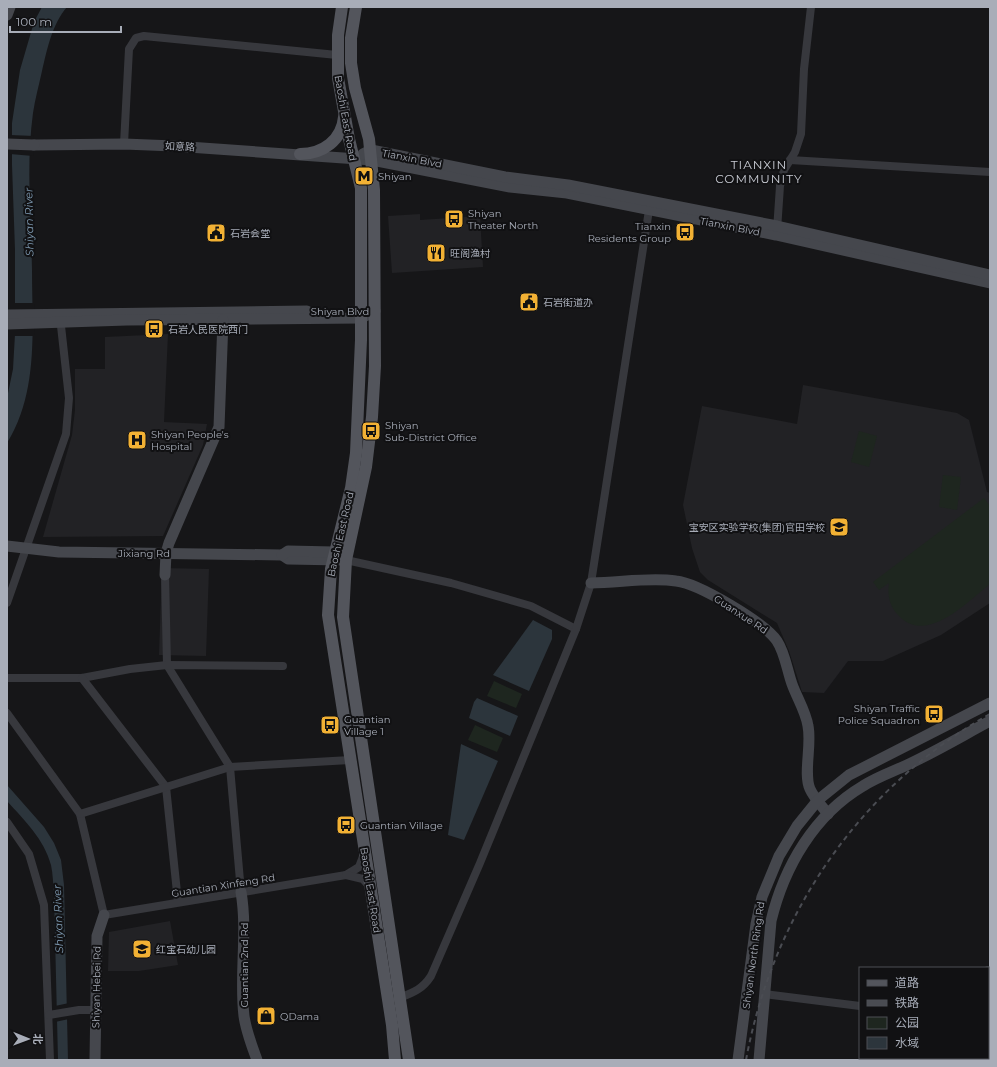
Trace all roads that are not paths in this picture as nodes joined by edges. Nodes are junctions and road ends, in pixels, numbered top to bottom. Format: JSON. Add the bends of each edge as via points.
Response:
{"nodes":[{"id":1,"x":10,"y":7,"type":"edge"},
{"id":2,"x":342,"y":7,"type":"edge"},
{"id":3,"x":356,"y":7,"type":"edge"},
{"id":4,"x":811,"y":7,"type":"edge"},
{"id":5,"x":7,"y":16,"type":"edge"},
{"id":6,"x":337,"y":55,"type":"junction"},
{"id":7,"x":344,"y":113,"type":"junction"},
{"id":8,"x":7,"y":144,"type":"edge"},
{"id":9,"x":124,"y":144,"type":"junction"},
{"id":10,"x":300,"y":154,"type":"junction"},
{"id":11,"x":371,"y":155,"type":"junction"},
{"id":12,"x":353,"y":158,"type":"junction"},
{"id":13,"x":790,"y":160,"type":"junction"},
{"id":14,"x":990,"y":172,"type":"edge"},
{"id":15,"x":649,"y":210,"type":"junction"},
{"id":16,"x":777,"y":230,"type":"junction"},
{"id":17,"x":990,"y":275,"type":"edge"},
{"id":18,"x":990,"y":284,"type":"edge"},
{"id":19,"x":375,"y":311,"type":"junction"},
{"id":20,"x":361,"y":314,"type":"junction"},
{"id":21,"x":61,"y":318,"type":"junction"},
{"id":22,"x":9,"y":319,"type":"edge"},
{"id":23,"x":223,"y":320,"type":"junction"},
{"id":24,"x":7,"y":546,"type":"edge"},
{"id":25,"x":27,"y":550,"type":"junction"},
{"id":26,"x":166,"y":553,"type":"junction"},
{"id":27,"x":333,"y":556,"type":"junction"},
{"id":28,"x":346,"y":560,"type":"junction"},
{"id":29,"x":165,"y":575,"type":"joint"},
{"id":30,"x":592,"y":583,"type":"junction"},
{"id":31,"x":7,"y":603,"type":"edge"},
{"id":32,"x":576,"y":629,"type":"junction"},
{"id":33,"x":167,"y":665,"type":"junction"},
{"id":34,"x":283,"y":666,"type":"dead end"},
{"id":35,"x":7,"y":678,"type":"edge"},
{"id":36,"x":82,"y":678,"type":"junction"},
{"id":37,"x":990,"y":703,"type":"edge"},
{"id":38,"x":7,"y":713,"type":"edge"},
{"id":39,"x":990,"y":721,"type":"edge"},
{"id":40,"x":350,"y":760,"type":"junction"},
{"id":41,"x":230,"y":767,"type":"junction"},
{"id":42,"x":166,"y":787,"type":"junction"},
{"id":43,"x":818,"y":800,"type":"junction"},
{"id":44,"x":80,"y":814,"type":"junction"},
{"id":45,"x":828,"y":814,"type":"junction"},
{"id":46,"x":7,"y":822,"type":"edge"},
{"id":47,"x":364,"y":852,"type":"junction"},
{"id":48,"x":346,"y":875,"type":"junction"},
{"id":49,"x":370,"y":889,"type":"junction"},
{"id":50,"x":241,"y":892,"type":"junction"},
{"id":51,"x":178,"y":902,"type":"junction"},
{"id":52,"x":104,"y":915,"type":"junction"},
{"id":53,"x":764,"y":994,"type":"junction"},
{"id":54,"x":400,"y":998,"type":"junction"},
{"id":55,"x":388,"y":1002,"type":"junction"},
{"id":56,"x":859,"y":1006,"type":"edge"},
{"id":57,"x":96,"y":1010,"type":"junction"},
{"id":58,"x":51,"y":1015,"type":"junction"},
{"id":59,"x":50,"y":1060,"type":"edge"},
{"id":60,"x":95,"y":1060,"type":"edge"},
{"id":61,"x":257,"y":1060,"type":"edge"},
{"id":62,"x":395,"y":1060,"type":"edge"},
{"id":63,"x":409,"y":1060,"type":"edge"},
{"id":64,"x":738,"y":1060,"type":"edge"},
{"id":65,"x":760,"y":1060,"type":"edge"}],
"edges":[{"from":1,"to":5,"type":"street"},
{"from":2,"to":6,"type":"main road","name":"Baoshi East Road"},
{"from":3,"to":11,"type":"main road","name":"Baoshi East Road","via":[[351,38],[351,63]]},
{"from":4,"to":13,"type":"street","via":[[804,70],[801,134]]},
{"from":6,"to":7,"type":"main road","name":"Baoshi East Road"},
{"from":6,"to":9,"type":"street","via":[[144,36],[136,38],[132,40],[128,49]]},
{"from":7,"to":10,"type":"main road","via":[[342,127],[330,144],[313,153]]},
{"from":7,"to":12,"type":"main road","name":"Baoshi East Road"},
{"from":8,"to":9,"type":"street","name":"如意路","bridge":true},
{"from":9,"to":10,"type":"street","name":"如意路"},
{"from":10,"to":12,"type":"street","name":"如意路"},
{"from":11,"to":12,"type":"street","name":"Tianxin Blvd"},
{"from":11,"to":15,"type":"street","name":"Tianxin Blvd","via":[[510,187],[567,193]]},
{"from":11,"to":16,"type":"street","name":"Tianxin Blvd","via":[[568,185]]},
{"from":11,"to":19,"type":"main road","name":"Baoshi East Road"},
{"from":12,"to":20,"type":"main road","name":"Baoshi East Road","via":[[361,188]]},
{"from":13,"to":14,"type":"street"},
{"from":13,"to":16,"type":"street","via":[[784,170],[780,186]]},
{"from":15,"to":16,"type":"street","name":"Tianxin Blvd"},
{"from":15,"to":30,"type":"street"},
{"from":16,"to":17,"type":"street","name":"Tianxin Blvd"},
{"from":16,"to":18,"type":"street","name":"Tianxin Blvd"},
{"from":19,"to":20,"type":"street","name":"Shiyan Blvd"},
{"from":19,"to":28,"type":"main road","name":"Baoshi East Road","via":[[374,392],[369,443],[362,491]]},
{"from":20,"to":21,"type":"street","name":"Shiyan Blvd"},
{"from":20,"to":23,"type":"street","name":"Shiyan Blvd"},
{"from":20,"to":27,"type":"main road","name":"Baoshi East Road","via":[[356,453],[351,488]]},
{"from":21,"to":22,"type":"street","name":"Shiyan Blvd"},
{"from":21,"to":23,"type":"street","name":"Shiyan Blvd"},
{"from":21,"to":25,"type":"street","via":[[69,392],[68,422],[63,446]]},
{"from":23,"to":26,"type":"street","via":[[219,427]]},
{"from":24,"to":25,"type":"street","name":"Jixiang Rd"},
{"from":25,"to":26,"type":"street","name":"Jixiang Rd"},
{"from":25,"to":31,"type":"street"},
{"from":26,"to":27,"type":"street","name":"Jixiang Rd","via":[[282,555],[288,551]]},
{"from":26,"to":29,"type":"street"},
{"from":27,"to":28,"type":"street"},
{"from":27,"to":40,"type":"main road","name":"Baoshi East Road","via":[[328,599],[330,632]]},
{"from":28,"to":32,"type":"street","via":[[451,583],[531,606]]},
{"from":28,"to":54,"type":"main road","name":"Baoshi East Road","via":[[344,632]]},
{"from":29,"to":33,"type":"street"},
{"from":30,"to":32,"type":"street"},
{"from":30,"to":43,"type":"street","name":"Guanxue Rd","via":[[664,580],[686,583],[726,603],[770,633],[780,647],[808,724],[808,777],[810,789]]},
{"from":32,"to":54,"type":"street","via":[[480,864],[431,976],[417,992]]},
{"from":33,"to":34,"type":"street"},
{"from":33,"to":36,"type":"street"},
{"from":33,"to":41,"type":"street"},
{"from":35,"to":36,"type":"street"},
{"from":36,"to":42,"type":"street"},
{"from":37,"to":43,"type":"street","name":"Shiyan North Ring Rd","via":[[866,765]]},
{"from":38,"to":44,"type":"street"},
{"from":39,"to":45,"type":"street","name":"Shiyan North Ring Rd","via":[[862,786]]},
{"from":40,"to":41,"type":"street"},
{"from":40,"to":47,"type":"main road","name":"Baoshi East Road"},
{"from":41,"to":42,"type":"street"},
{"from":41,"to":50,"type":"street"},
{"from":42,"to":44,"type":"street"},
{"from":42,"to":51,"type":"street"},
{"from":43,"to":45,"type":"street","name":"Guanxue Rd"},
{"from":43,"to":64,"type":"street","name":"Shiyan North Ring Rd","via":[[784,847],[762,897],[756,924]]},
{"from":44,"to":52,"type":"street"},
{"from":45,"to":53,"type":"street","name":"Shiyan North Ring Rd","via":[[798,852],[781,888],[771,921]]},
{"from":46,"to":58,"type":"street","via":[[29,854],[42,897]]},
{"from":47,"to":48,"type":"street","name":"Guantian Xinfeng Rd","via":[[361,865]]},
{"from":47,"to":49,"type":"main road","name":"Baoshi East Road"},
{"from":48,"to":49,"type":"street","name":"Guantian Xinfeng Rd","via":[[363,879]]},
{"from":48,"to":50,"type":"street","name":"Guantian Xinfeng Rd"},
{"from":49,"to":55,"type":"main road","name":"Baoshi East Road"},
{"from":50,"to":51,"type":"street","name":"Guantian Xinfeng Rd"},
{"from":50,"to":61,"type":"street","name":"Guantian 2nd Rd","via":[[245,914],[244,1017]]},
{"from":51,"to":52,"type":"street","name":"Guantian Xinfeng Rd"},
{"from":52,"to":57,"type":"street","name":"Shiyan Hebei Rd","via":[[97,936]]},
{"from":53,"to":56,"type":"street"},
{"from":53,"to":65,"type":"street","name":"Shiyan North Ring Rd"},
{"from":54,"to":55,"type":"street"},
{"from":54,"to":63,"type":"main road","name":"Baoshi East Road"},
{"from":55,"to":62,"type":"main road","name":"Baoshi East Road"},
{"from":57,"to":58,"type":"street"},
{"from":57,"to":60,"type":"street","name":"Shiyan Hebei Rd"},
{"from":58,"to":59,"type":"street"}]}
